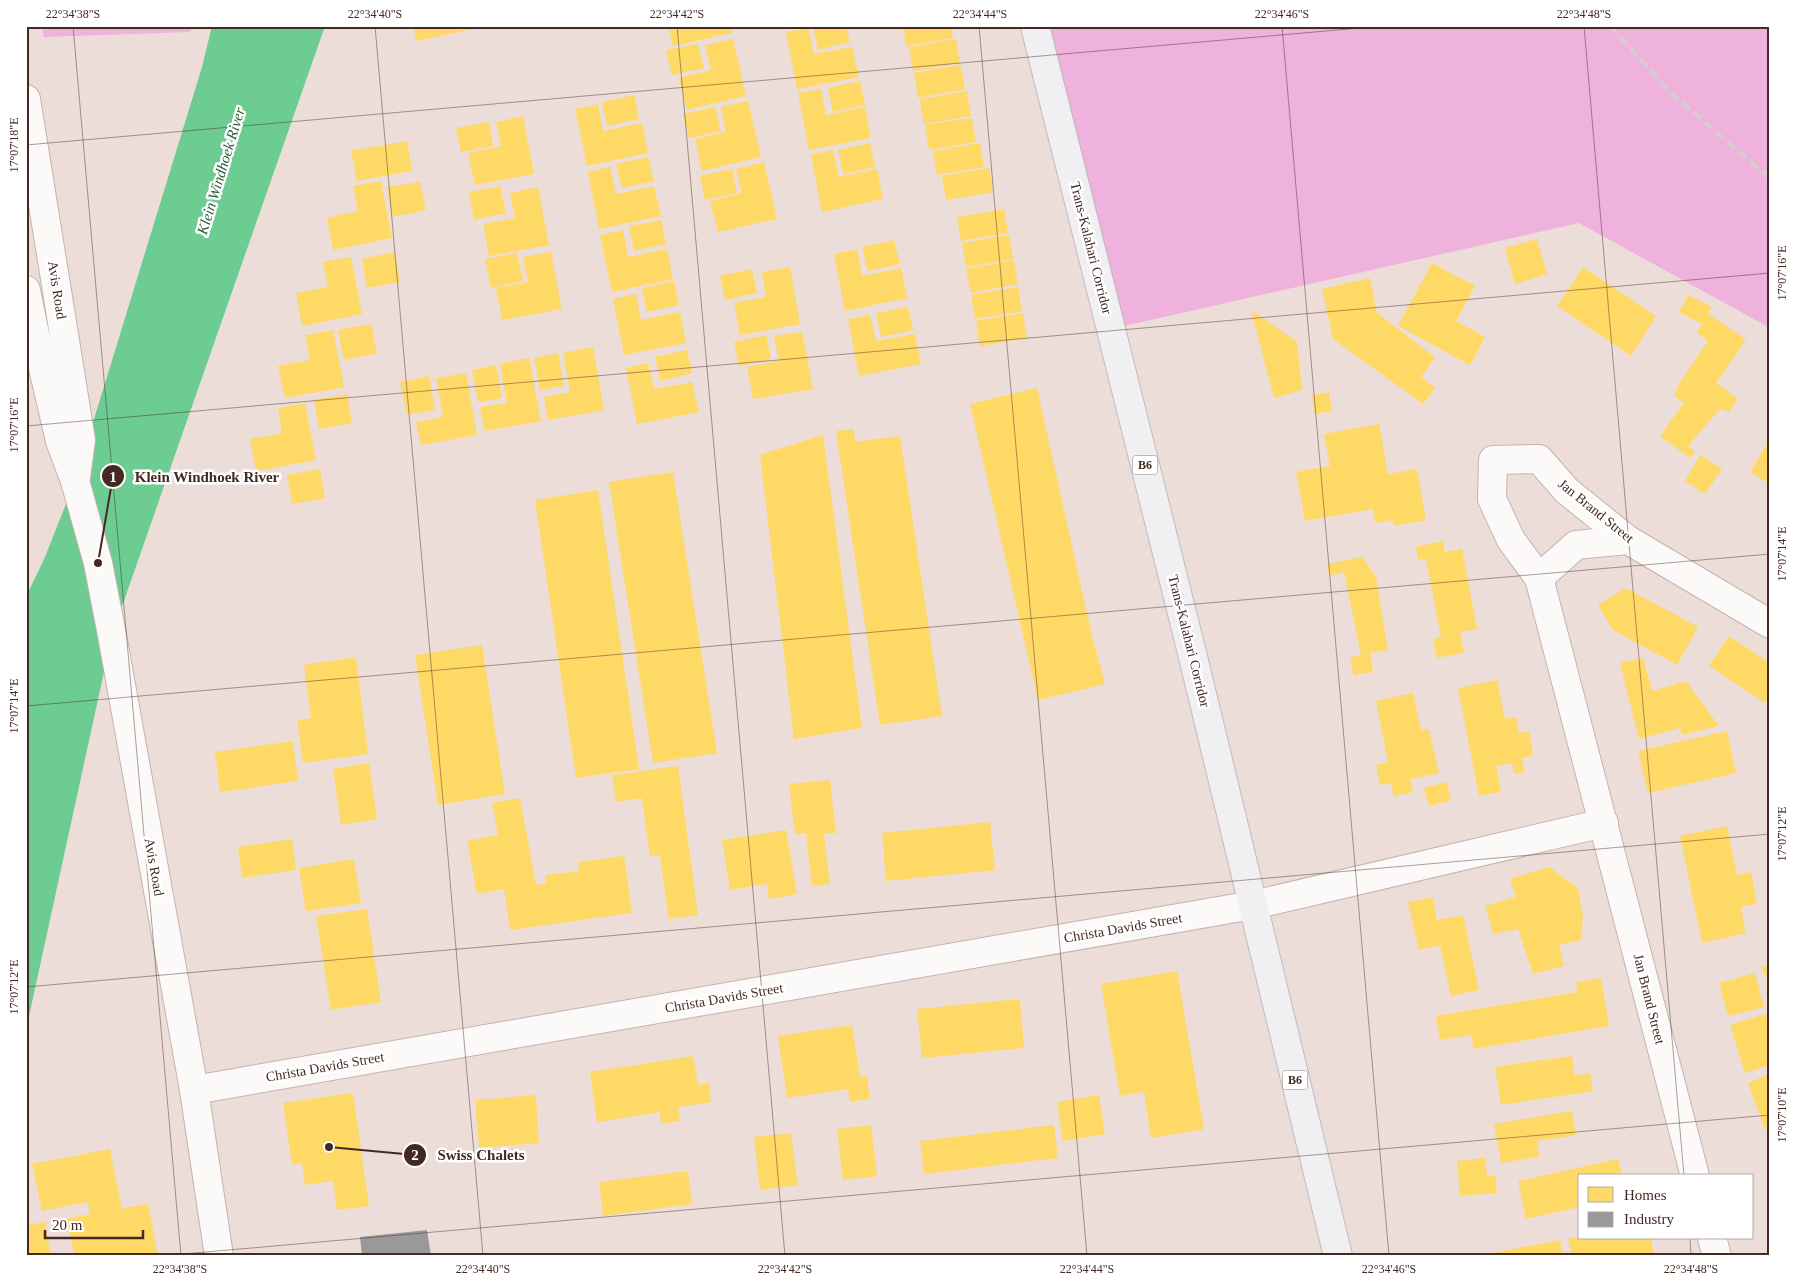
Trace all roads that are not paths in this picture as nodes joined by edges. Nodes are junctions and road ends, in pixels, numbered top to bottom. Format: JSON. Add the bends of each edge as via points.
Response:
{"nodes":[{"id":1,"x":1036,"y":26,"type":"edge"},
{"id":2,"x":27,"y":107,"type":"edge"},
{"id":3,"x":26,"y":290,"type":"edge"},
{"id":4,"x":75,"y":481,"type":"junction"},
{"id":5,"x":1628,"y":540,"type":"junction"},
{"id":6,"x":1539,"y":578,"type":"junction"},
{"id":7,"x":1770,"y":624,"type":"edge"},
{"id":8,"x":1604,"y":823,"type":"junction"},
{"id":9,"x":1253,"y":905,"type":"junction"},
{"id":10,"x":194,"y":1090,"type":"junction"},
{"id":11,"x":1694,"y":1174,"type":"edge"},
{"id":12,"x":1713,"y":1240,"type":"edge"},
{"id":13,"x":219,"y":1256,"type":"edge"},
{"id":14,"x":1338,"y":1256,"type":"edge"},
{"id":15,"x":1717,"y":1256,"type":"edge"}],
"edges":[{"from":1,"to":9,"type":"highway","name":"Trans-Kalahari Corridor","number":"B6"},
{"from":2,"to":4,"type":"street","name":"Avis Road","via":[[81,440]]},
{"from":3,"to":4,"type":"street","name":"Avis Road","via":[[60,441]]},
{"from":4,"to":10,"type":"street","name":"Avis Road","via":[[98,563]]},
{"from":5,"to":6,"type":"street","via":[[1576,545]]},
{"from":5,"to":6,"type":"street","name":"Jan Brand Street","via":[[1567,491],[1539,460],[1494,460],[1492,499],[1511,540]]},
{"from":5,"to":7,"type":"street","name":"Jan Brand Street"},
{"from":6,"to":8,"type":"street","name":"Jan Brand Street"},
{"from":8,"to":9,"type":"street"},
{"from":8,"to":11,"type":"street","name":"Jan Brand Street"},
{"from":9,"to":10,"type":"street","name":"Christa Davids Street"},
{"from":9,"to":14,"type":"highway","name":"Trans-Kalahari Corridor","number":"B6"},
{"from":10,"to":13,"type":"street","name":"Avis Road"},
{"from":12,"to":15,"type":"street"}]}
